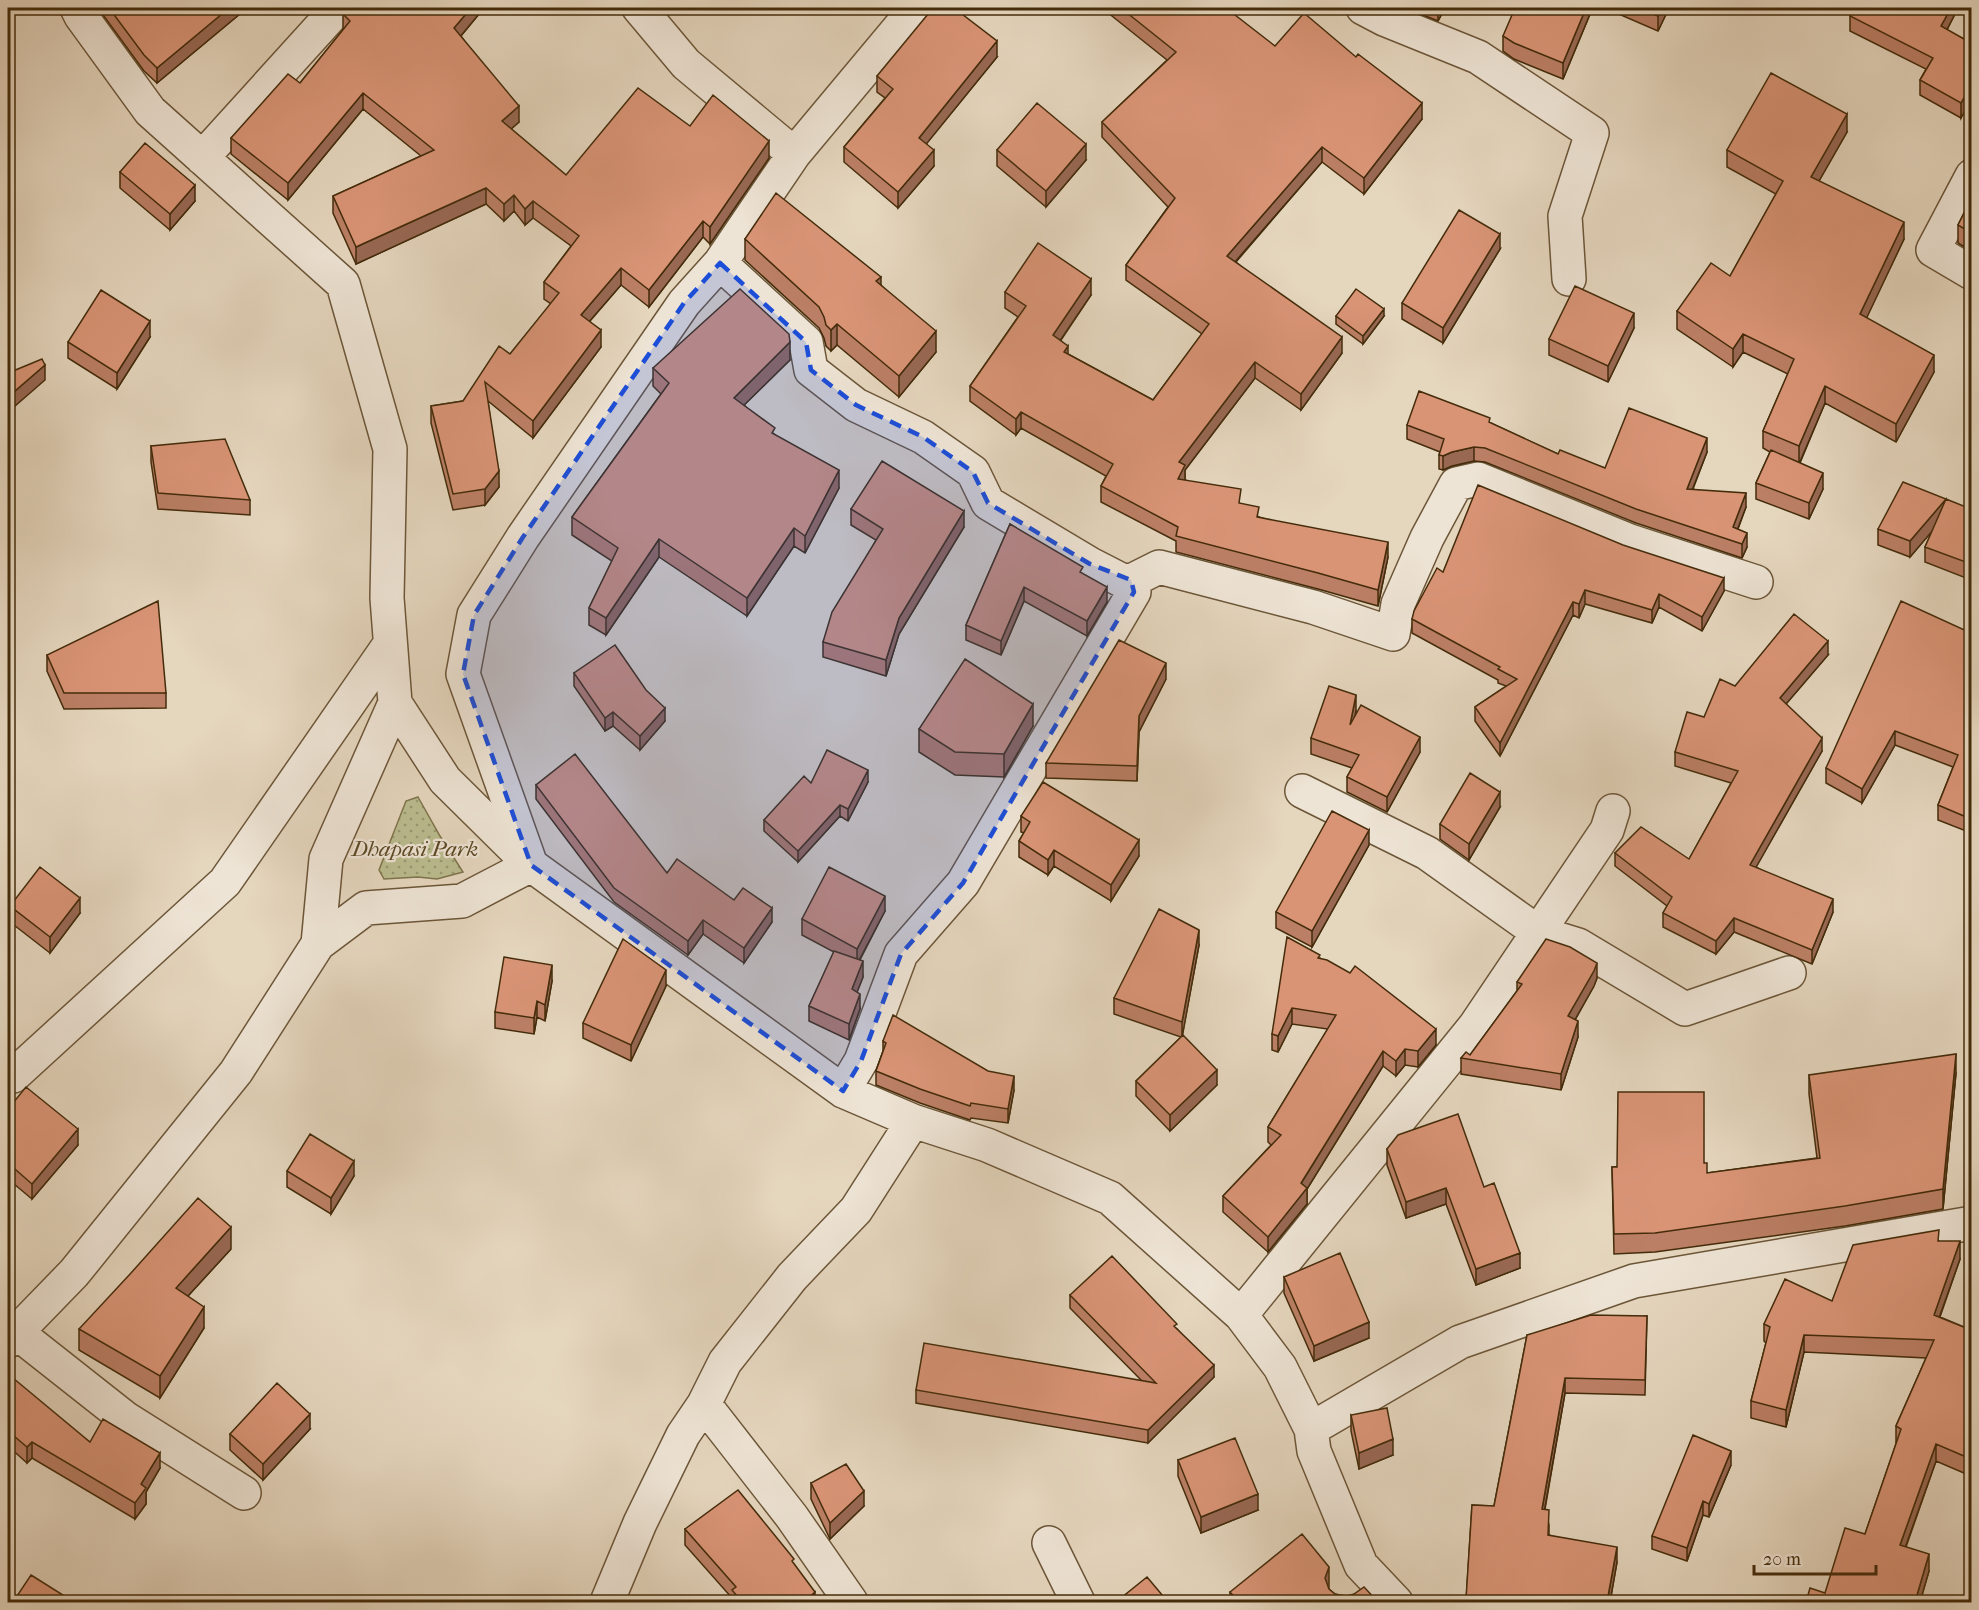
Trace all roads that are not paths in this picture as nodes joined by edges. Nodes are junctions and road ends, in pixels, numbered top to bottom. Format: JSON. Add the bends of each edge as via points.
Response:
{"nodes":[{"id":1,"x":77,"y":8,"type":"edge"},
{"id":2,"x":338,"y":8,"type":"edge"},
{"id":3,"x":639,"y":8,"type":"edge"},
{"id":4,"x":916,"y":8,"type":"edge"},
{"id":5,"x":1363,"y":8,"type":"edge"},
{"id":6,"x":794,"y":154,"type":"junction"},
{"id":7,"x":202,"y":158,"type":"junction"},
{"id":8,"x":1971,"y":176,"type":"edge"},
{"id":9,"x":720,"y":263,"type":"junction"},
{"id":10,"x":1971,"y":273,"type":"edge"},
{"id":11,"x":1569,"y":279,"type":"dead end"},
{"id":12,"x":1131,"y":580,"type":"junction"},
{"id":13,"x":1756,"y":582,"type":"dead end"},
{"id":14,"x":390,"y":644,"type":"junction"},
{"id":15,"x":395,"y":703,"type":"junction"},
{"id":16,"x":1302,"y":791,"type":"dead end"},
{"id":17,"x":1613,"y":812,"type":"dead end"},
{"id":18,"x":531,"y":865,"type":"junction"},
{"id":19,"x":1539,"y":933,"type":"junction"},
{"id":20,"x":318,"y":944,"type":"junction"},
{"id":21,"x":1789,"y":973,"type":"dead end"},
{"id":22,"x":8,"y":1071,"type":"edge"},
{"id":23,"x":843,"y":1090,"type":"junction"},
{"id":24,"x":913,"y":1121,"type":"junction"},
{"id":25,"x":1971,"y":1223,"type":"edge"},
{"id":26,"x":1241,"y":1315,"type":"junction"},
{"id":27,"x":12,"y":1336,"type":"edge"},
{"id":28,"x":704,"y":1404,"type":"junction"},
{"id":29,"x":1311,"y":1429,"type":"junction"},
{"id":30,"x":244,"y":1493,"type":"dead end"},
{"id":31,"x":1049,"y":1543,"type":"dead end"},
{"id":32,"x":1375,"y":1593,"type":"edge"},
{"id":33,"x":607,"y":1602,"type":"edge"},
{"id":34,"x":851,"y":1602,"type":"edge"},
{"id":35,"x":1078,"y":1602,"type":"edge"}],
"edges":[{"from":1,"to":7,"type":"street","via":[[150,111]]},
{"from":2,"to":7,"type":"street"},
{"from":3,"to":6,"type":"street","via":[[686,64]]},
{"from":4,"to":6,"type":"street"},
{"from":5,"to":11,"type":"street","via":[[1478,57],[1592,133],[1565,216]]},
{"from":6,"to":9,"type":"street"},
{"from":7,"to":14,"type":"street","via":[[343,284],[390,449]]},
{"from":8,"to":10,"type":"street","via":[[1934,250]]},
{"from":9,"to":12,"type":"street","via":[[806,342],[811,370],[856,405],[923,437],[974,472],[988,503],[1090,564],[1127,582]]},
{"from":9,"to":18,"type":"street","via":[[684,303],[474,615],[463,674]]},
{"from":12,"to":13,"type":"street","via":[[1160,567],[1313,607],[1393,634],[1398,604],[1456,484],[1478,479],[1630,541]]},
{"from":12,"to":23,"type":"street","via":[[1134,592],[963,883],[901,954],[861,1061]]},
{"from":14,"to":15,"type":"street"},
{"from":14,"to":22,"type":"street","via":[[225,882],[13,1076]]},
{"from":15,"to":18,"type":"street","via":[[445,780]]},
{"from":15,"to":20,"type":"street","via":[[326,859]]},
{"from":16,"to":19,"type":"street","via":[[1427,852]]},
{"from":17,"to":19,"type":"street","via":[[1607,830]]},
{"from":18,"to":20,"type":"street","via":[[462,900],[366,908]]},
{"from":18,"to":23,"type":"street"},
{"from":19,"to":21,"type":"street","via":[[1578,945],[1685,1009]]},
{"from":19,"to":26,"type":"street","via":[[1475,1026]]},
{"from":20,"to":27,"type":"street","via":[[236,1072],[74,1273]]},
{"from":23,"to":24,"type":"street"},
{"from":24,"to":26,"type":"street","via":[[987,1144],[1110,1198]]},
{"from":24,"to":28,"type":"street","via":[[856,1210],[792,1276],[725,1362]]},
{"from":25,"to":29,"type":"street","via":[[1634,1281],[1460,1342]]},
{"from":26,"to":29,"type":"street","via":[[1280,1367]]},
{"from":27,"to":30,"type":"street","via":[[124,1418]]},
{"from":28,"to":33,"type":"street","via":[[683,1435]]},
{"from":28,"to":34,"type":"street","via":[[792,1517]]},
{"from":29,"to":32,"type":"street","via":[[1314,1451]]},
{"from":31,"to":35,"type":"street"}]}
